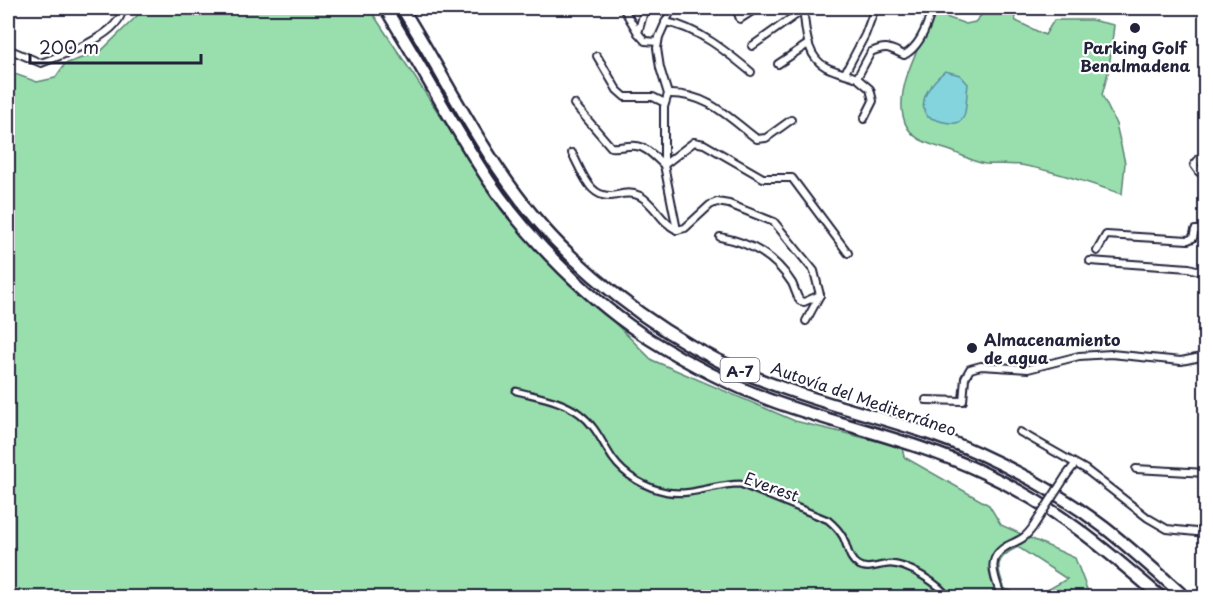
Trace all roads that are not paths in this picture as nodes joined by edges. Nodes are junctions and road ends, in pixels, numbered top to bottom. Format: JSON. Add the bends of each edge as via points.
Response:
{"nodes":[{"id":1,"x":122,"y":8,"type":"edge"},
{"id":2,"x":385,"y":8,"type":"edge"},
{"id":3,"x":402,"y":8,"type":"edge"},
{"id":4,"x":623,"y":8,"type":"edge"},
{"id":5,"x":645,"y":8,"type":"edge"},
{"id":6,"x":672,"y":8,"type":"edge"},
{"id":7,"x":736,"y":8,"type":"edge"},
{"id":8,"x":757,"y":8,"type":"edge"},
{"id":9,"x":876,"y":8,"type":"edge"},
{"id":10,"x":932,"y":8,"type":"edge"},
{"id":11,"x":803,"y":9,"type":"edge"},
{"id":12,"x":665,"y":22,"type":"junction"},
{"id":13,"x":638,"y":33,"type":"junction"},
{"id":14,"x":658,"y":42,"type":"junction"},
{"id":15,"x":808,"y":44,"type":"junction"},
{"id":16,"x":752,"y":46,"type":"dead end"},
{"id":17,"x":8,"y":49,"type":"edge"},
{"id":18,"x":597,"y":56,"type":"dead end"},
{"id":19,"x":778,"y":64,"type":"dead end"},
{"id":20,"x":751,"y":72,"type":"dead end"},
{"id":21,"x":845,"y":73,"type":"junction"},
{"id":22,"x":857,"y":78,"type":"junction"},
{"id":23,"x":668,"y":94,"type":"junction"},
{"id":24,"x":665,"y":103,"type":"junction"},
{"id":25,"x":574,"y":104,"type":"dead end"},
{"id":26,"x":864,"y":119,"type":"dead end"},
{"id":27,"x":791,"y":120,"type":"dead end"},
{"id":28,"x":572,"y":153,"type":"dead end"},
{"id":29,"x":1205,"y":158,"type":"edge"},
{"id":30,"x":664,"y":165,"type":"junction"},
{"id":31,"x":1206,"y":171,"type":"edge"},
{"id":32,"x":677,"y":230,"type":"junction"},
{"id":33,"x":1206,"y":230,"type":"edge"},
{"id":34,"x":720,"y":237,"type":"dead end"},
{"id":35,"x":1097,"y":251,"type":"dead end"},
{"id":36,"x":848,"y":253,"type":"dead end"},
{"id":37,"x":1090,"y":261,"type":"dead end"},
{"id":38,"x":1206,"y":273,"type":"edge"},
{"id":39,"x":820,"y":295,"type":"junction"},
{"id":40,"x":806,"y":321,"type":"dead end"},
{"id":41,"x":1206,"y":356,"type":"edge"},
{"id":42,"x":516,"y":391,"type":"dead end"},
{"id":43,"x":926,"y":400,"type":"dead end"},
{"id":44,"x":1020,"y":432,"type":"dead end"},
{"id":45,"x":1075,"y":464,"type":"junction"},
{"id":46,"x":1136,"y":469,"type":"dead end"},
{"id":47,"x":1206,"y":473,"type":"edge"},
{"id":48,"x":1206,"y":529,"type":"edge"},
{"id":49,"x":949,"y":597,"type":"edge"},
{"id":50,"x":1002,"y":597,"type":"edge"},
{"id":51,"x":1162,"y":597,"type":"edge"},
{"id":52,"x":1186,"y":597,"type":"edge"}],
"edges":[{"from":1,"to":17,"type":"street","via":[[116,25],[67,54],[41,63]]},
{"from":2,"to":51,"type":"highway","name":"Autovía del Mediterráneo","number":"A-7","via":[[468,147],[514,215],[567,272],[649,339],[703,370],[776,402],[957,461],[995,478],[1059,514]]},
{"from":3,"to":52,"type":"highway","name":"Autovía del Mediterráneo","number":"A-7","via":[[504,179],[569,254],[632,307],[719,361],[769,383],[945,440],[1039,484],[1104,528]]},
{"from":4,"to":13,"type":"street"},
{"from":5,"to":13,"type":"street"},
{"from":6,"to":12,"type":"street"},
{"from":7,"to":8,"type":"street","via":[[740,18]]},
{"from":9,"to":21,"type":"street"},
{"from":10,"to":22,"type":"street","via":[[909,53],[904,55],[884,47],[871,52]]},
{"from":11,"to":15,"type":"street"},
{"from":11,"to":16,"type":"street"},
{"from":12,"to":14,"type":"street"},
{"from":12,"to":20,"type":"street","via":[[690,30]]},
{"from":13,"to":14,"type":"street","via":[[645,41]]},
{"from":14,"to":23,"type":"street"},
{"from":15,"to":19,"type":"street"},
{"from":15,"to":21,"type":"street","via":[[824,66]]},
{"from":18,"to":24,"type":"street","via":[[625,97],[653,97]]},
{"from":21,"to":22,"type":"street"},
{"from":22,"to":26,"type":"street","via":[[870,89],[873,101]]},
{"from":23,"to":24,"type":"street"},
{"from":23,"to":27,"type":"street","via":[[704,100],[757,139],[766,138]]},
{"from":24,"to":30,"type":"street"},
{"from":25,"to":30,"type":"street","via":[[611,147],[638,146]]},
{"from":28,"to":32,"type":"street","via":[[590,188],[598,195],[607,198],[628,193],[642,197],[667,225]]},
{"from":29,"to":31,"type":"street","via":[[1197,160],[1195,168]]},
{"from":30,"to":32,"type":"street"},
{"from":30,"to":36,"type":"street","via":[[694,142],[717,150],[763,178],[792,178]]},
{"from":32,"to":39,"type":"street","via":[[717,202],[774,222],[814,271]]},
{"from":33,"to":35,"type":"street","via":[[1195,230],[1188,240],[1106,235]]},
{"from":34,"to":39,"type":"street","via":[[739,241],[770,257],[800,301]]},
{"from":37,"to":38,"type":"street","via":[[1189,268]]},
{"from":39,"to":40,"type":"street"},
{"from":41,"to":43,"type":"street","via":[[1181,361],[1111,354],[1078,356],[1028,369],[981,366],[970,369],[965,378],[963,401]]},
{"from":42,"to":49,"type":"street","name":"Everest","via":[[578,413],[620,467],[640,482],[668,492],[685,493],[740,484],[828,520],[843,536],[850,558],[859,565],[899,565],[937,584]]},
{"from":44,"to":45,"type":"street"},
{"from":45,"to":48,"type":"street","via":[[1167,529]]},
{"from":45,"to":50,"type":"street","bridge":true,"via":[[1024,539],[1005,547],[996,556],[993,573]]},
{"from":46,"to":47,"type":"street"}]}
